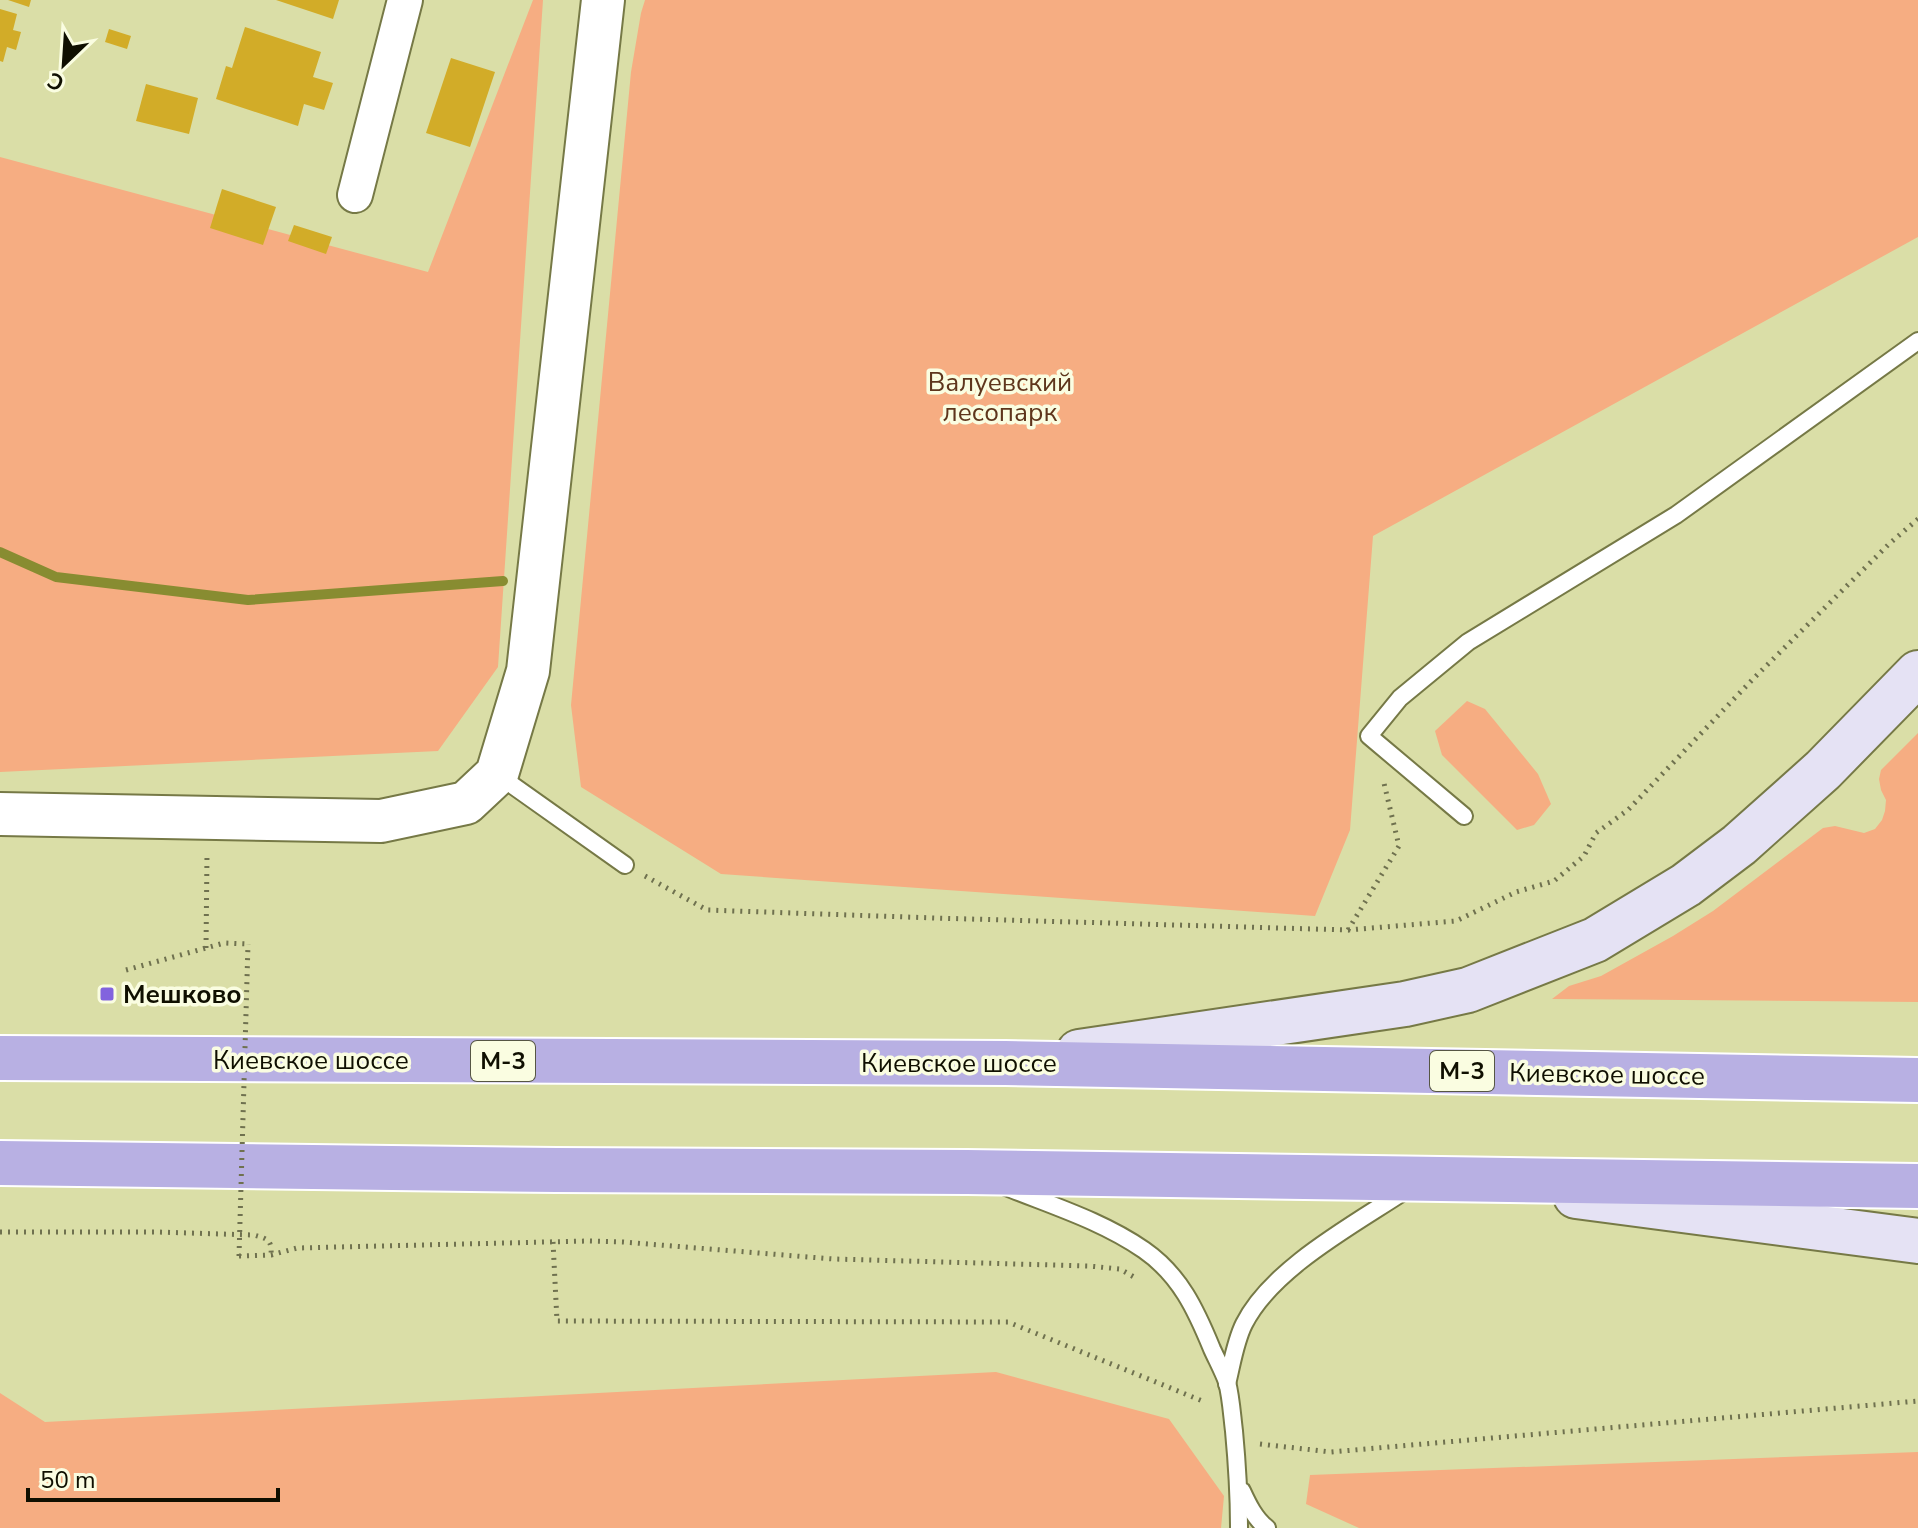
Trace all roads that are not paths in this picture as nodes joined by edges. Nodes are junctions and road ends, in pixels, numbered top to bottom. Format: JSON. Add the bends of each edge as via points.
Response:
{"nodes":[{"id":1,"x":405,"y":0,"type":"edge"},
{"id":2,"x":603,"y":0,"type":"edge"},
{"id":3,"x":355,"y":195,"type":"dead end"},
{"id":4,"x":1918,"y":341,"type":"edge"},
{"id":5,"x":1918,"y":673,"type":"edge"},
{"id":6,"x":497,"y":774,"type":"junction"},
{"id":7,"x":0,"y":814,"type":"edge"},
{"id":8,"x":1464,"y":816,"type":"dead end"},
{"id":9,"x":625,"y":865,"type":"road end"},
{"id":10,"x":0,"y":1058,"type":"edge"},
{"id":11,"x":1005,"y":1063,"type":"junction"},
{"id":12,"x":1918,"y":1080,"type":"edge"},
{"id":13,"x":0,"y":1163,"type":"edge"},
{"id":14,"x":967,"y":1172,"type":"junction"},
{"id":15,"x":1431,"y":1178,"type":"junction"},
{"id":16,"x":1918,"y":1186,"type":"edge"},
{"id":17,"x":1918,"y":1241,"type":"edge"},
{"id":18,"x":1227,"y":1384,"type":"junction"},
{"id":19,"x":1239,"y":1486,"type":"junction"},
{"id":20,"x":1239,"y":1528,"type":"edge"},
{"id":21,"x":1267,"y":1528,"type":"edge"}],
"edges":[{"from":1,"to":3,"type":"street"},
{"from":2,"to":6,"type":"street","via":[[528,671]]},
{"from":4,"to":8,"type":"lane","via":[[1676,515],[1468,642],[1400,698],[1369,736]]},
{"from":5,"to":11,"type":"main road","via":[[1823,770],[1739,845],[1686,885],[1595,940],[1468,990],[1417,1002]]},
{"from":6,"to":7,"type":"street","via":[[466,803],[381,821]]},
{"from":6,"to":9,"type":"lane"},
{"from":10,"to":11,"type":"highway","name":"Киевское шоссе","number":"М-3"},
{"from":11,"to":12,"type":"highway","name":"Киевское шоссе","number":"М-3"},
{"from":13,"to":14,"type":"highway"},
{"from":14,"to":15,"type":"highway"},
{"from":14,"to":18,"type":"lane","via":[[1093,1221],[1166,1268],[1195,1307]]},
{"from":15,"to":16,"type":"highway"},
{"from":15,"to":17,"type":"main road"},
{"from":15,"to":18,"type":"lane","via":[[1307,1256],[1273,1286],[1243,1325]]},
{"from":18,"to":19,"type":"lane"},
{"from":19,"to":20,"type":"lane"},
{"from":19,"to":21,"type":"lane"}]}
